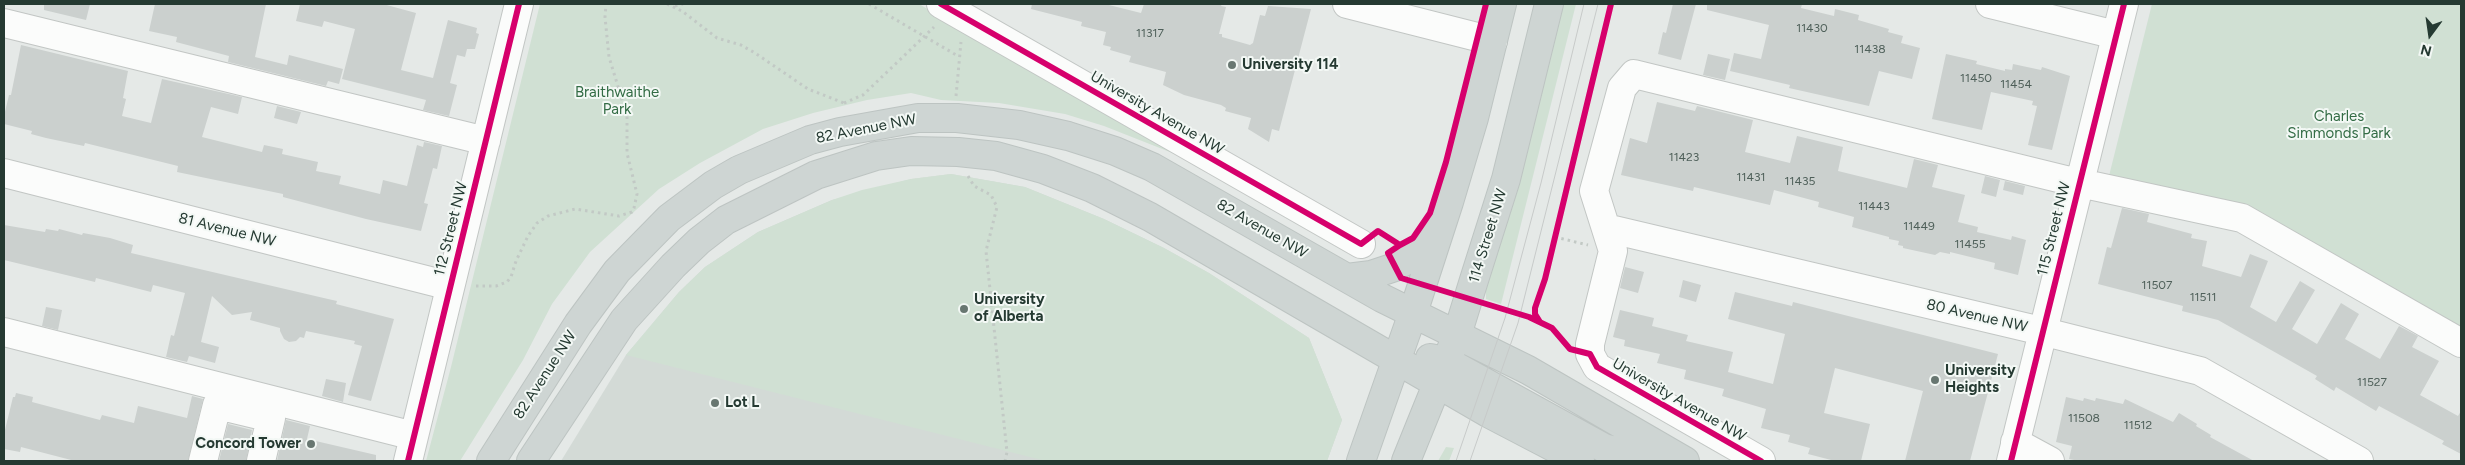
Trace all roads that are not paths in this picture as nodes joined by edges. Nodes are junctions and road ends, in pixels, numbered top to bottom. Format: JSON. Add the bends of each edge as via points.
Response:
{"nodes":[{"id":1,"x":519,"y":4,"type":"edge"},
{"id":2,"x":1347,"y":4,"type":"edge"},
{"id":3,"x":1502,"y":4,"type":"edge"},
{"id":4,"x":1549,"y":4,"type":"edge"},
{"id":5,"x":1990,"y":4,"type":"edge"},
{"id":6,"x":2124,"y":4,"type":"edge"},
{"id":7,"x":950,"y":12,"type":"edge"},
{"id":8,"x":4,"y":23,"type":"edge"},
{"id":9,"x":2116,"y":35,"type":"junction"},
{"id":10,"x":1493,"y":41,"type":"junction"},
{"id":11,"x":486,"y":141,"type":"junction"},
{"id":12,"x":4,"y":173,"type":"edge"},
{"id":13,"x":2079,"y":182,"type":"junction"},
{"id":14,"x":1449,"y":202,"type":"junction"},
{"id":15,"x":1610,"y":240,"type":"junction"},
{"id":16,"x":1361,"y":244,"type":"dead end"},
{"id":17,"x":1348,"y":278,"type":"junction"},
{"id":18,"x":463,"y":286,"type":"junction"},
{"id":19,"x":1413,"y":314,"type":"junction"},
{"id":20,"x":2043,"y":331,"type":"junction"},
{"id":21,"x":4,"y":332,"type":"edge"},
{"id":22,"x":1456,"y":335,"type":"junction"},
{"id":23,"x":2461,"y":343,"type":"edge"},
{"id":24,"x":1396,"y":360,"type":"junction"},
{"id":25,"x":1441,"y":372,"type":"junction"},
{"id":26,"x":1659,"y":447,"type":"junction"},
{"id":27,"x":411,"y":449,"type":"edge"},
{"id":28,"x":2013,"y":451,"type":"edge"},
{"id":29,"x":203,"y":461,"type":"edge"},
{"id":30,"x":261,"y":461,"type":"edge"},
{"id":31,"x":491,"y":461,"type":"edge"},
{"id":32,"x":531,"y":461,"type":"edge"},
{"id":33,"x":1361,"y":461,"type":"edge"},
{"id":34,"x":1406,"y":461,"type":"edge"},
{"id":35,"x":1580,"y":461,"type":"edge"},
{"id":36,"x":1685,"y":461,"type":"edge"},
{"id":37,"x":1761,"y":461,"type":"edge"},
{"id":38,"x":2050,"y":461,"type":"edge"},
{"id":39,"x":2359,"y":461,"type":"edge"}],
"edges":[{"from":1,"to":11,"type":"street","name":"112 Street NW"},
{"from":2,"to":10,"type":"street"},
{"from":3,"to":10,"type":"main road"},
{"from":4,"to":22,"type":"main road","name":"114 Street NW","via":[[1506,179]]},
{"from":5,"to":9,"type":"street"},
{"from":6,"to":9,"type":"street","name":"115 Street NW"},
{"from":7,"to":16,"type":"street","name":"University Avenue NW"},
{"from":8,"to":11,"type":"street"},
{"from":9,"to":13,"type":"street","name":"115 Street NW"},
{"from":10,"to":14,"type":"main road"},
{"from":11,"to":18,"type":"street","name":"112 Street NW"},
{"from":12,"to":18,"type":"street","name":"81 Avenue NW"},
{"from":13,"to":15,"type":"street","via":[[1634,74],[1622,88],[1594,191]]},
{"from":13,"to":20,"type":"street","name":"115 Street NW"},
{"from":13,"to":23,"type":"street","via":[[2242,218]]},
{"from":14,"to":17,"type":"main road","via":[[1429,240],[1412,257],[1382,272]]},
{"from":14,"to":19,"type":"main road"},
{"from":15,"to":20,"type":"street","name":"80 Avenue NW"},
{"from":15,"to":37,"type":"street","name":"University Avenue NW","via":[[1590,344],[1590,354],[1597,367]]},
{"from":17,"to":19,"type":"main road","name":"82 Avenue NW"},
{"from":17,"to":31,"type":"main road","name":"82 Avenue NW","via":[[1188,186],[1115,151],[1068,136],[1019,125],[957,118],[918,118],[840,132],[810,140],[740,170],[669,218],[617,271],[578,324]]},
{"from":18,"to":27,"type":"street","name":"112 Street NW"},
{"from":19,"to":22,"type":"main road","name":"82 Avenue NW"},
{"from":19,"to":24,"type":"main road"},
{"from":20,"to":28,"type":"street","name":"115 Street NW"},
{"from":20,"to":39,"type":"street","name":"80 Avenue NW","via":[[2200,371]]},
{"from":21,"to":27,"type":"street"},
{"from":22,"to":25,"type":"main road","name":"114 Street NW"},
{"from":22,"to":26,"type":"main road","via":[[1528,370]]},
{"from":24,"to":25,"type":"main road"},
{"from":24,"to":32,"type":"main road","name":"82 Avenue NW","via":[[1150,217],[1092,188],[1043,169],[996,156],[911,151],[876,156],[842,166],[788,188],[726,220],[699,241],[624,320]]},
{"from":24,"to":33,"type":"main road"},
{"from":25,"to":26,"type":"main road","via":[[1604,448],[1616,451]]},
{"from":25,"to":34,"type":"main road","name":"114 Street NW"},
{"from":25,"to":35,"type":"main road"},
{"from":26,"to":36,"type":"main road"},
{"from":28,"to":38,"type":"street"},
{"from":29,"to":30,"type":"street","via":[[217,405],[271,418]]}]}
